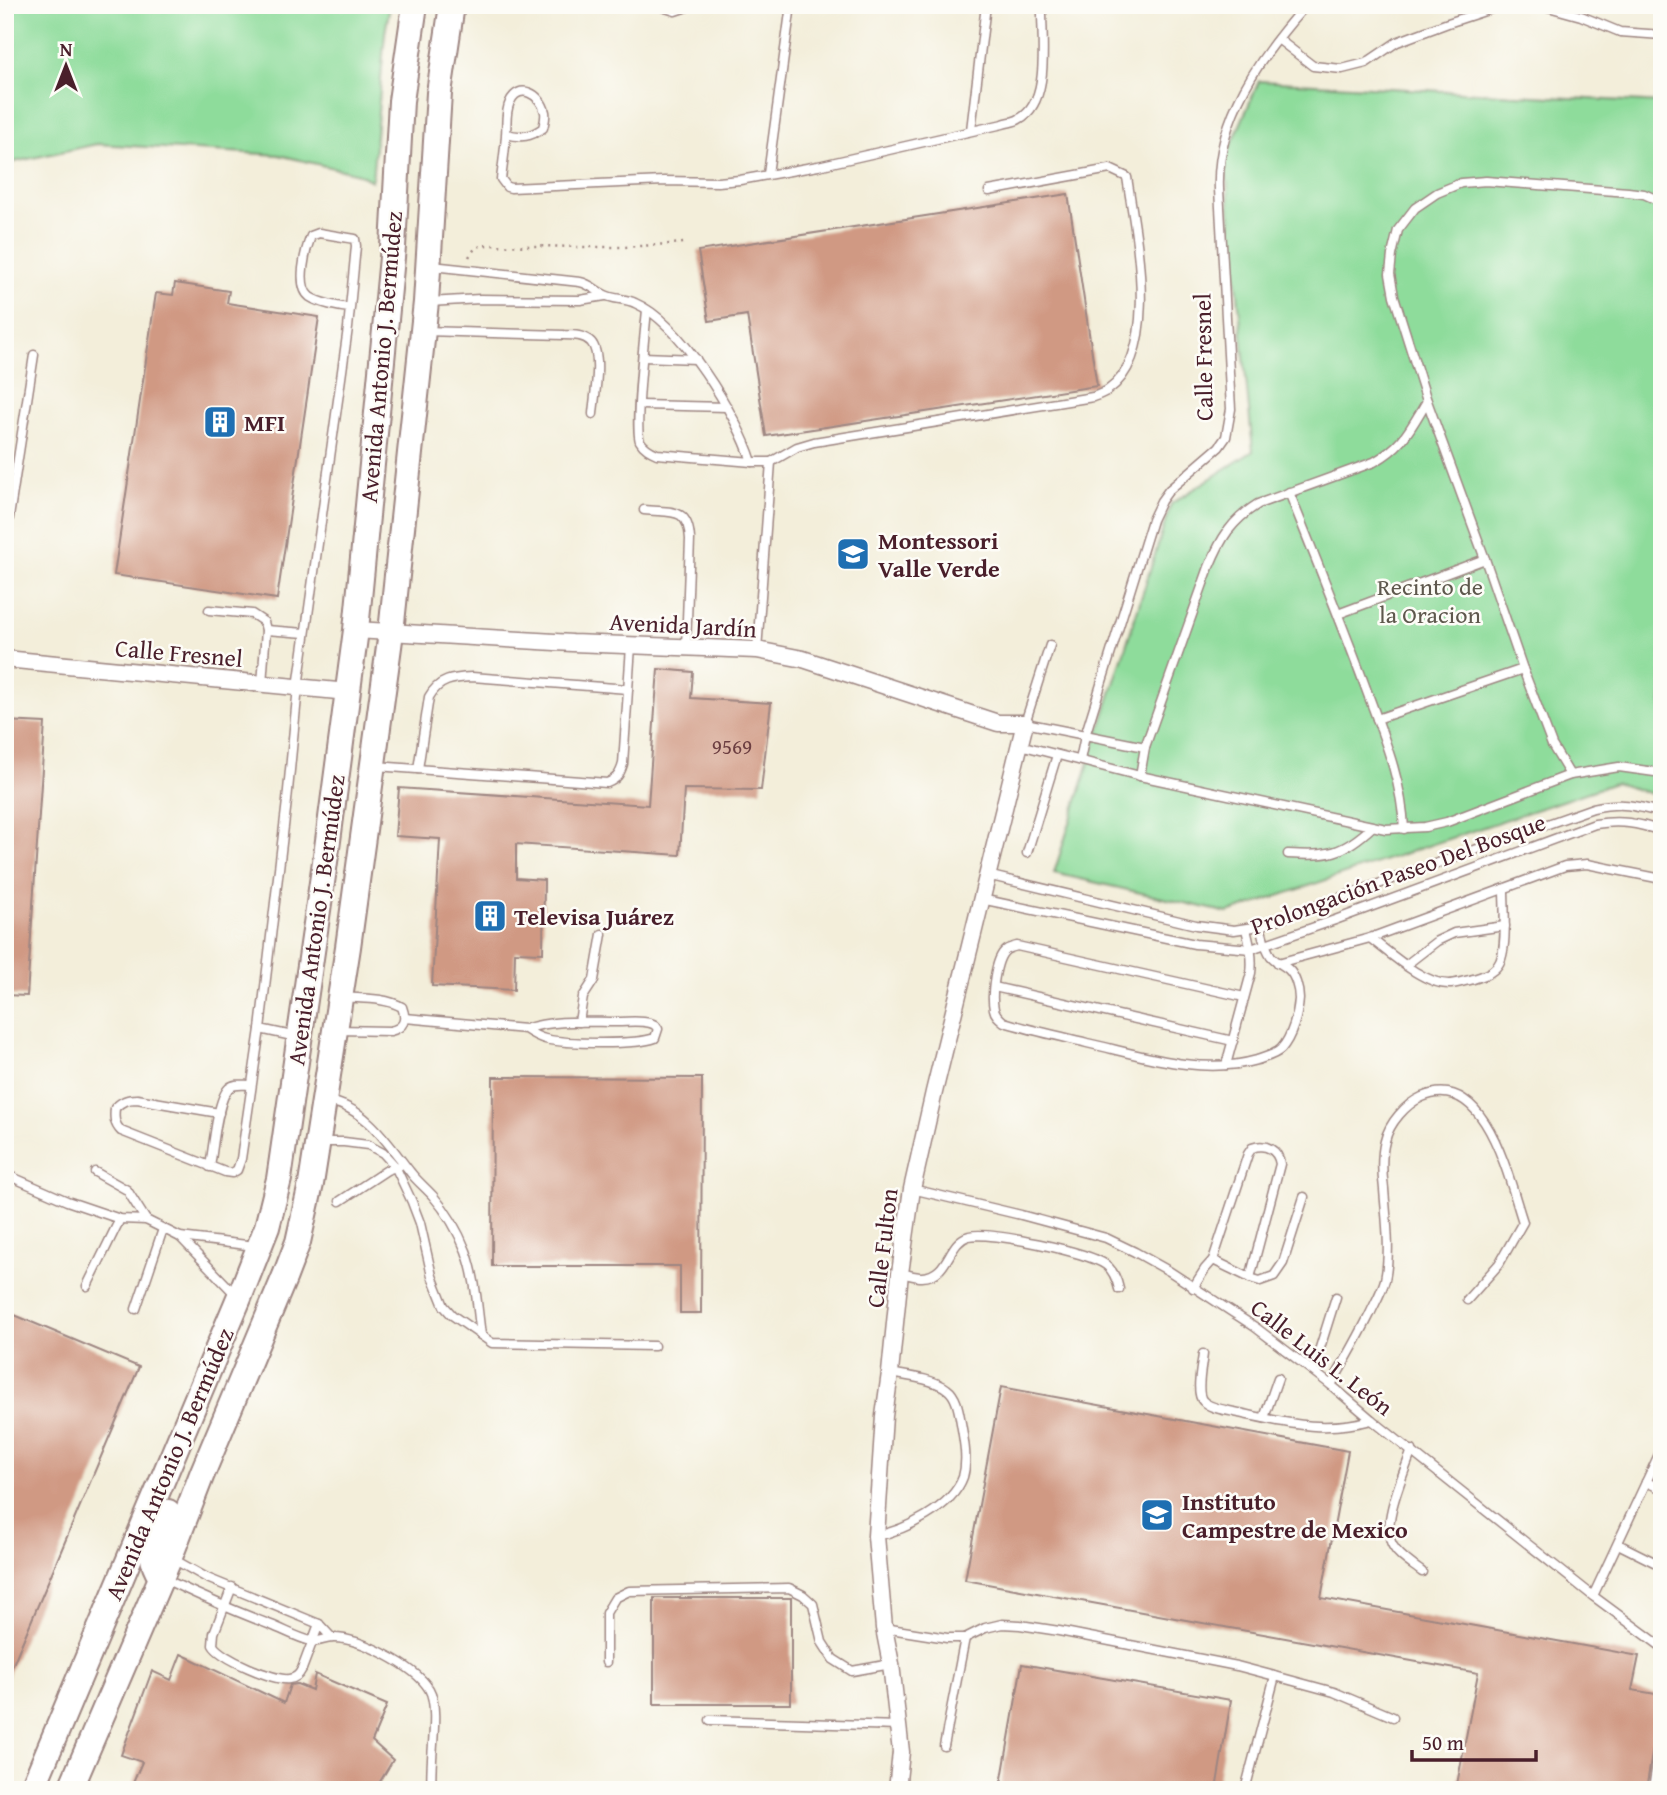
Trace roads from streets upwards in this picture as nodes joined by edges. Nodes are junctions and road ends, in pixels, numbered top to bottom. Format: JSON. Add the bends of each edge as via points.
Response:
{"nodes":[{"id":1,"x":415,"y":5,"type":"edge"},
{"id":2,"x":452,"y":5,"type":"edge"},
{"id":3,"x":356,"y":629,"type":"junction"},
{"id":4,"x":391,"y":632,"type":"junction"},
{"id":5,"x":5,"y":659,"type":"edge"},
{"id":6,"x":348,"y":692,"type":"junction"},
{"id":7,"x":998,"y":723,"type":"junction"},
{"id":8,"x":1025,"y":723,"type":"joint"},
{"id":9,"x":1020,"y":745,"type":"junction"},
{"id":10,"x":327,"y":848,"type":"junction"},
{"id":11,"x":314,"y":936,"type":"junction"},
{"id":12,"x":348,"y":947,"type":"junction"},
{"id":13,"x":334,"y":1030,"type":"junction"},
{"id":14,"x":181,"y":1438,"type":"junction"},
{"id":15,"x":166,"y":1567,"type":"junction"},
{"id":16,"x":32,"y":1790,"type":"edge"},
{"id":17,"x":70,"y":1790,"type":"edge"},
{"id":18,"x":897,"y":1790,"type":"edge"}],
"edges":[{"from":1,"to":3,"type":"main road","name":"Avenida Antonio J. Bermúdez","via":[[401,101],[393,247]]},
{"from":2,"to":4,"type":"main road","name":"Avenida Antonio J. Bermúdez","via":[[439,93],[426,302]]},
{"from":3,"to":4,"type":"street","name":"Avenida Jardín"},
{"from":3,"to":6,"type":"main road","name":"Avenida Antonio J. Bermúdez"},
{"from":4,"to":7,"type":"street","name":"Avenida Jardín","via":[[757,650],[803,659]]},
{"from":4,"to":12,"type":"main road","name":"Avenida Antonio J. Bermúdez"},
{"from":5,"to":6,"type":"street","name":"Calle Fresnel"},
{"from":6,"to":10,"type":"main road","name":"Avenida Antonio J. Bermúdez"},
{"from":7,"to":8,"type":"street","name":"Avenida Jardín"},
{"from":7,"to":9,"type":"street","name":"Avenida Jardín"},
{"from":8,"to":9,"type":"street","name":"Calle Fulton"},
{"from":9,"to":18,"type":"street","name":"Calle Fulton","via":[[912,1189],[900,1273],[876,1536],[901,1752]]},
{"from":10,"to":11,"type":"main road","name":"Avenida Antonio J. Bermúdez"},
{"from":10,"to":12,"type":"main road","via":[[341,856],[346,866],[340,933]]},
{"from":11,"to":13,"type":"main road","via":[[326,961],[325,1017]]},
{"from":11,"to":14,"type":"main road","name":"Avenida Antonio J. Bermúdez","via":[[279,1179],[267,1227]]},
{"from":12,"to":13,"type":"main road","name":"Avenida Antonio J. Bermúdez"},
{"from":13,"to":15,"type":"main road","name":"Avenida Antonio J. Bermúdez","via":[[312,1184],[298,1242]]},
{"from":14,"to":15,"type":"main road","via":[[184,1471],[153,1552],[153,1564]]},
{"from":14,"to":16,"type":"main road","name":"Avenida Antonio J. Bermúdez"},
{"from":15,"to":17,"type":"main road","name":"Avenida Antonio J. Bermúdez"}]}
